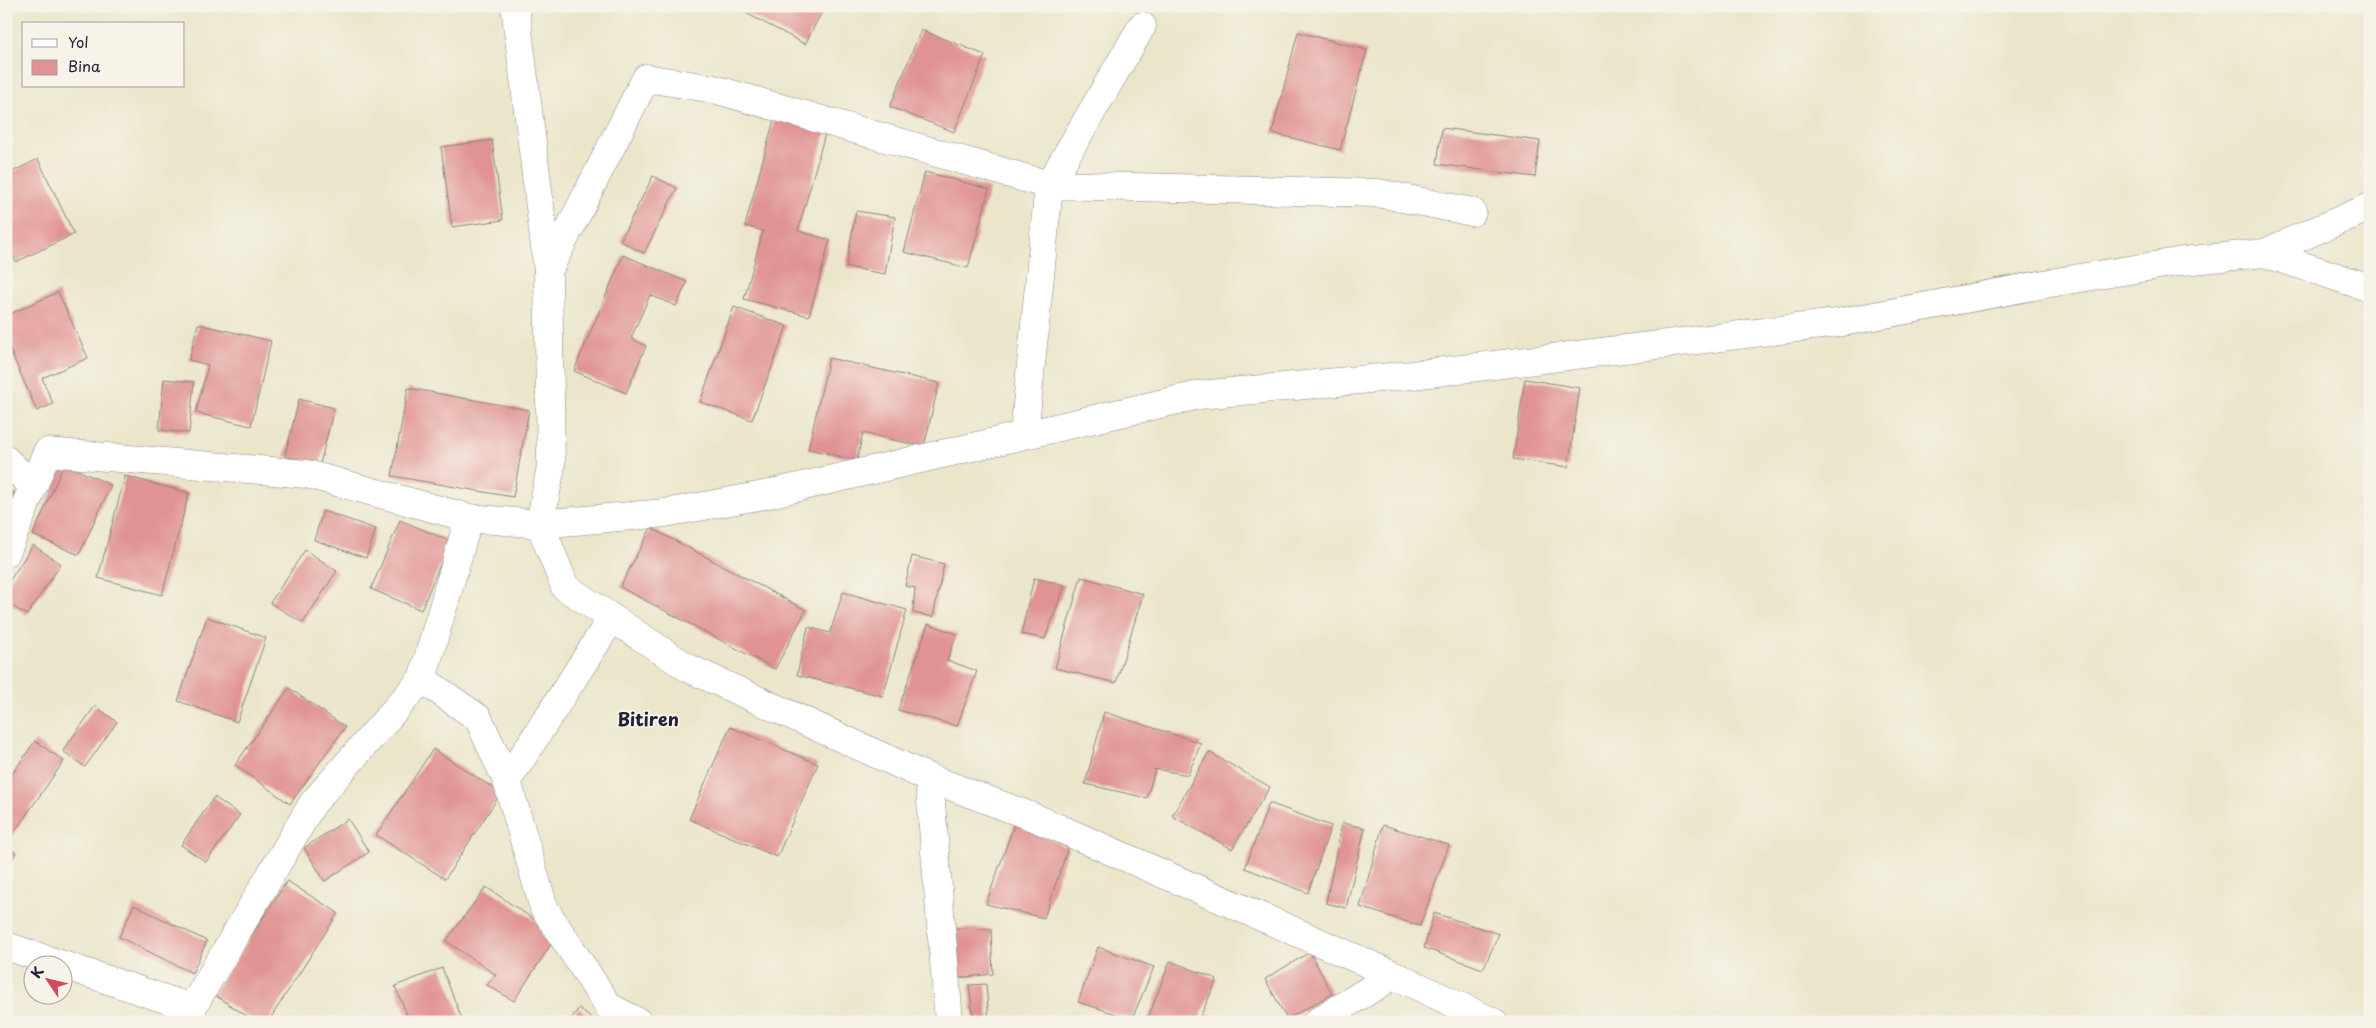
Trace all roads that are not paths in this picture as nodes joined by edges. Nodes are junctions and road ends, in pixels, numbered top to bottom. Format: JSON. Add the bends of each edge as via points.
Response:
{"nodes":[{"id":1,"x":516,"y":6,"type":"edge"},
{"id":2,"x":1142,"y":26,"type":"dead end"},
{"id":3,"x":1050,"y":185,"type":"junction"},
{"id":4,"x":2370,"y":207,"type":"edge"},
{"id":5,"x":1472,"y":212,"type":"dead end"},
{"id":6,"x":2264,"y":253,"type":"junction"},
{"id":7,"x":548,"y":271,"type":"junction"},
{"id":8,"x":2370,"y":288,"type":"edge"},
{"id":9,"x":1024,"y":435,"type":"junction"},
{"id":10,"x":6,"y":460,"type":"edge"},
{"id":11,"x":33,"y":486,"type":"junction"},
{"id":12,"x":469,"y":518,"type":"junction"},
{"id":13,"x":540,"y":524,"type":"junction"},
{"id":14,"x":6,"y":553,"type":"edge"},
{"id":15,"x":612,"y":618,"type":"junction"},
{"id":16,"x":422,"y":679,"type":"junction"},
{"id":17,"x":929,"y":778,"type":"junction"},
{"id":18,"x":506,"y":781,"type":"junction"},
{"id":19,"x":6,"y":946,"type":"edge"},
{"id":20,"x":1394,"y":975,"type":"junction"},
{"id":21,"x":192,"y":1015,"type":"edge"},
{"id":22,"x":638,"y":1022,"type":"edge"},
{"id":23,"x":949,"y":1022,"type":"edge"},
{"id":24,"x":1317,"y":1022,"type":"edge"},
{"id":25,"x":1493,"y":1022,"type":"edge"}],
"edges":[{"from":1,"to":7,"type":"street"},
{"from":2,"to":3,"type":"street"},
{"from":3,"to":5,"type":"street","via":[[1378,193]]},
{"from":3,"to":7,"type":"street","via":[[714,89],[646,78]]},
{"from":3,"to":9,"type":"street"},
{"from":4,"to":6,"type":"street"},
{"from":6,"to":8,"type":"street"},
{"from":6,"to":9,"type":"street","via":[[2183,261],[1837,323],[1412,375],[1199,395]]},
{"from":7,"to":13,"type":"street","via":[[551,466]]},
{"from":9,"to":13,"type":"street","via":[[755,497],[665,513]]},
{"from":10,"to":11,"type":"street"},
{"from":11,"to":12,"type":"street","via":[[47,452],[307,474]]},
{"from":11,"to":14,"type":"street"},
{"from":12,"to":13,"type":"street"},
{"from":12,"to":16,"type":"street"},
{"from":13,"to":15,"type":"street","via":[[565,587]]},
{"from":15,"to":17,"type":"street","via":[[688,668]]},
{"from":15,"to":18,"type":"street"},
{"from":16,"to":18,"type":"street","via":[[478,718]]},
{"from":16,"to":21,"type":"street","via":[[313,803]]},
{"from":17,"to":20,"type":"street","via":[[1038,819]]},
{"from":17,"to":23,"type":"street"},
{"from":18,"to":22,"type":"street","via":[[544,908],[609,1007]]},
{"from":19,"to":21,"type":"street"},
{"from":20,"to":24,"type":"street"},
{"from":20,"to":25,"type":"street"}]}
